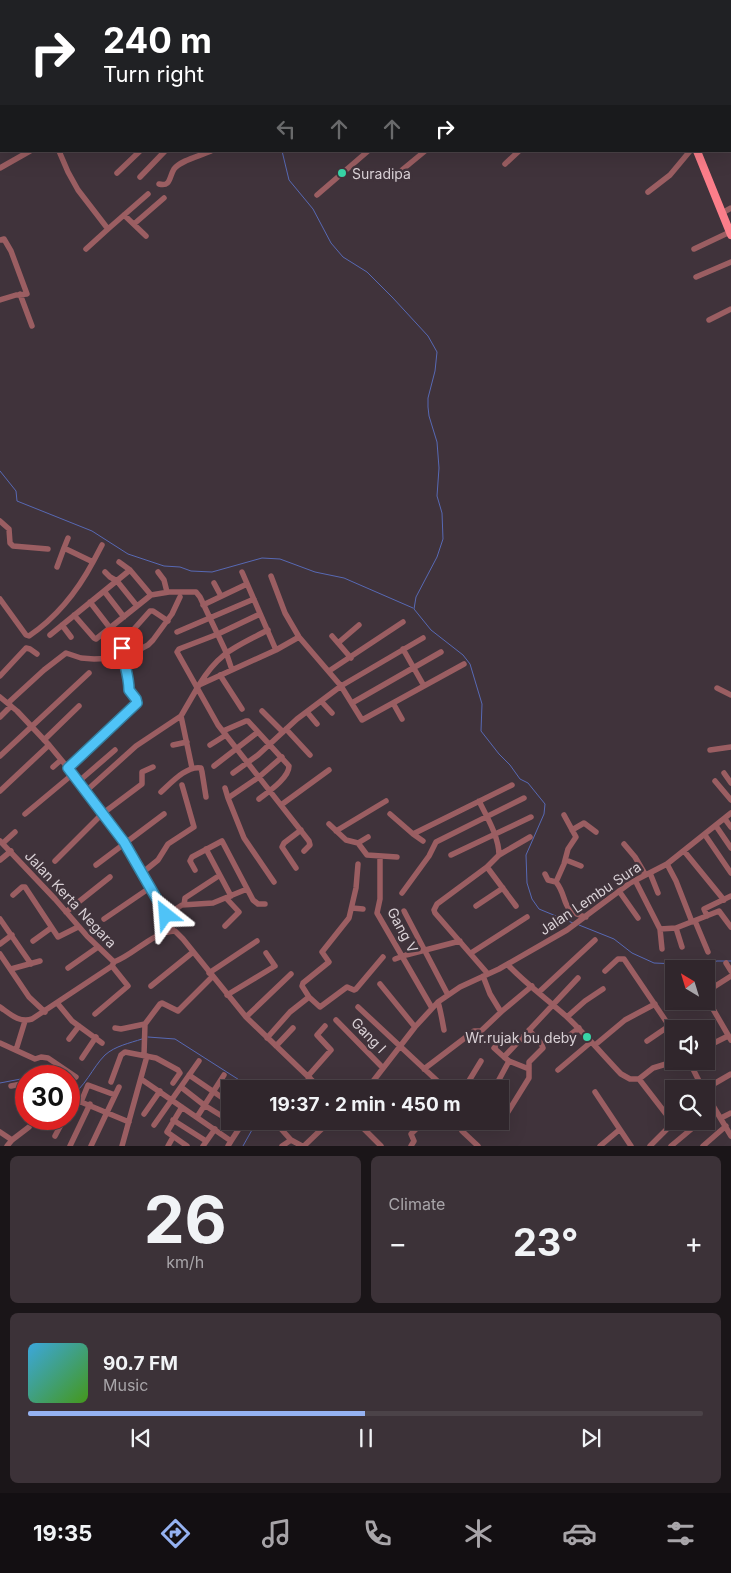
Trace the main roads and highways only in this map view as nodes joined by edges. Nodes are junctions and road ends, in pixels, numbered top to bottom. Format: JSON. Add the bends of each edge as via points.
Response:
{"nodes":[{"id":1,"x":697,"y":152,"type":"edge"},
{"id":2,"x":730,"y":233,"type":"edge"}],
"edges":[{"from":1,"to":2,"type":"main road"}]}
